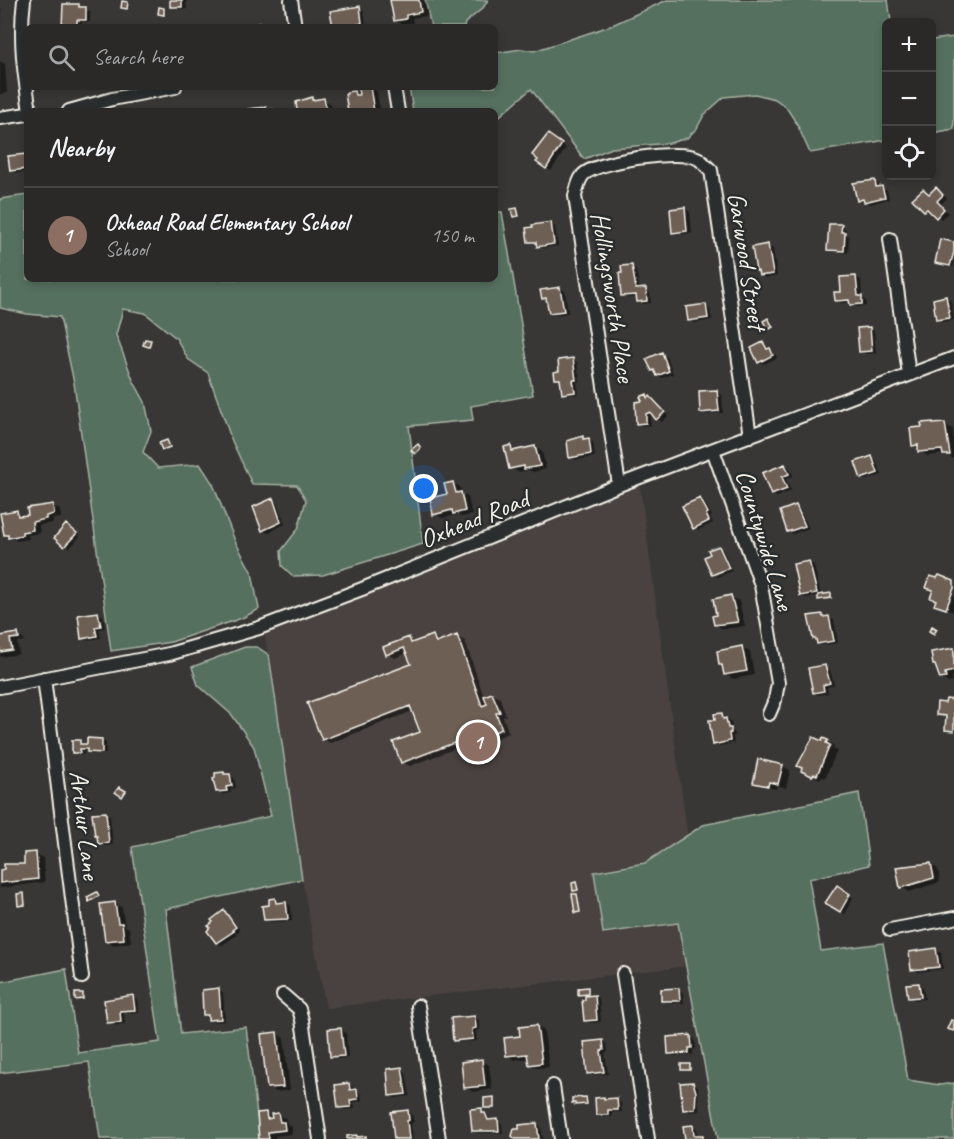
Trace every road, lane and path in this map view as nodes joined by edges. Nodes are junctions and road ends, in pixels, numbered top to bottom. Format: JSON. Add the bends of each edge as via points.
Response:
{"nodes":[{"id":1,"x":24,"y":0,"type":"edge"},
{"id":2,"x":291,"y":0,"type":"edge"},
{"id":3,"x":295,"y":24,"type":"edge"},
{"id":4,"x":24,"y":74,"type":"edge"},
{"id":5,"x":26,"y":90,"type":"edge"},
{"id":6,"x":159,"y":90,"type":"edge"},
{"id":7,"x":394,"y":90,"type":"edge"},
{"id":8,"x":27,"y":108,"type":"edge"},
{"id":9,"x":80,"y":108,"type":"edge"},
{"id":10,"x":398,"y":108,"type":"edge"},
{"id":11,"x":24,"y":114,"type":"edge"},
{"id":12,"x":0,"y":118,"type":"edge"},
{"id":13,"x":638,"y":158,"type":"joint"},
{"id":14,"x":890,"y":239,"type":"dead end"},
{"id":15,"x":954,"y":358,"type":"edge"},
{"id":16,"x":909,"y":374,"type":"junction"},
{"id":17,"x":750,"y":436,"type":"junction"},
{"id":18,"x":713,"y":450,"type":"junction"},
{"id":19,"x":619,"y":485,"type":"junction"},
{"id":20,"x":44,"y":678,"type":"junction"},
{"id":21,"x":0,"y":687,"type":"edge"},
{"id":22,"x":769,"y":714,"type":"dead end"},
{"id":23,"x":954,"y":918,"type":"edge"},
{"id":24,"x":890,"y":930,"type":"dead end"},
{"id":25,"x":623,"y":974,"type":"dead end"},
{"id":26,"x":82,"y":977,"type":"dead end"},
{"id":27,"x":283,"y":995,"type":"dead end"},
{"id":28,"x":418,"y":1006,"type":"dead end"},
{"id":29,"x":553,"y":1086,"type":"dead end"},
{"id":30,"x":320,"y":1139,"type":"edge"},
{"id":31,"x":439,"y":1139,"type":"edge"},
{"id":32,"x":561,"y":1139,"type":"edge"},
{"id":33,"x":648,"y":1139,"type":"edge"}],
"edges":[{"from":1,"to":4,"type":"street","via":[[21,45]]},
{"from":2,"to":3,"type":"street"},
{"from":5,"to":8,"type":"street"},
{"from":6,"to":9,"type":"street"},
{"from":7,"to":10,"type":"street"},
{"from":11,"to":12,"type":"street"},
{"from":13,"to":17,"type":"street","name":"Garwood Street","via":[[669,153],[696,157],[711,170]]},
{"from":13,"to":19,"type":"street","name":"Hollingsworth Place","via":[[585,173],[575,196]]},
{"from":14,"to":16,"type":"street"},
{"from":15,"to":16,"type":"street","name":"Oxhead Road"},
{"from":16,"to":17,"type":"street","name":"Oxhead Road"},
{"from":17,"to":18,"type":"street","name":"Oxhead Road"},
{"from":18,"to":19,"type":"street","name":"Oxhead Road"},
{"from":18,"to":22,"type":"street","name":"Countywide Lane","via":[[761,585],[778,683]]},
{"from":19,"to":20,"type":"street","name":"Oxhead Road","via":[[259,628],[170,654]]},
{"from":20,"to":21,"type":"street","name":"Oxhead Road"},
{"from":20,"to":26,"type":"street","name":"Arthur Lane"},
{"from":23,"to":24,"type":"street"},
{"from":25,"to":33,"type":"street"},
{"from":27,"to":30,"type":"street","via":[[298,1009],[302,1020]]},
{"from":28,"to":31,"type":"street"},
{"from":29,"to":32,"type":"street"}]}
